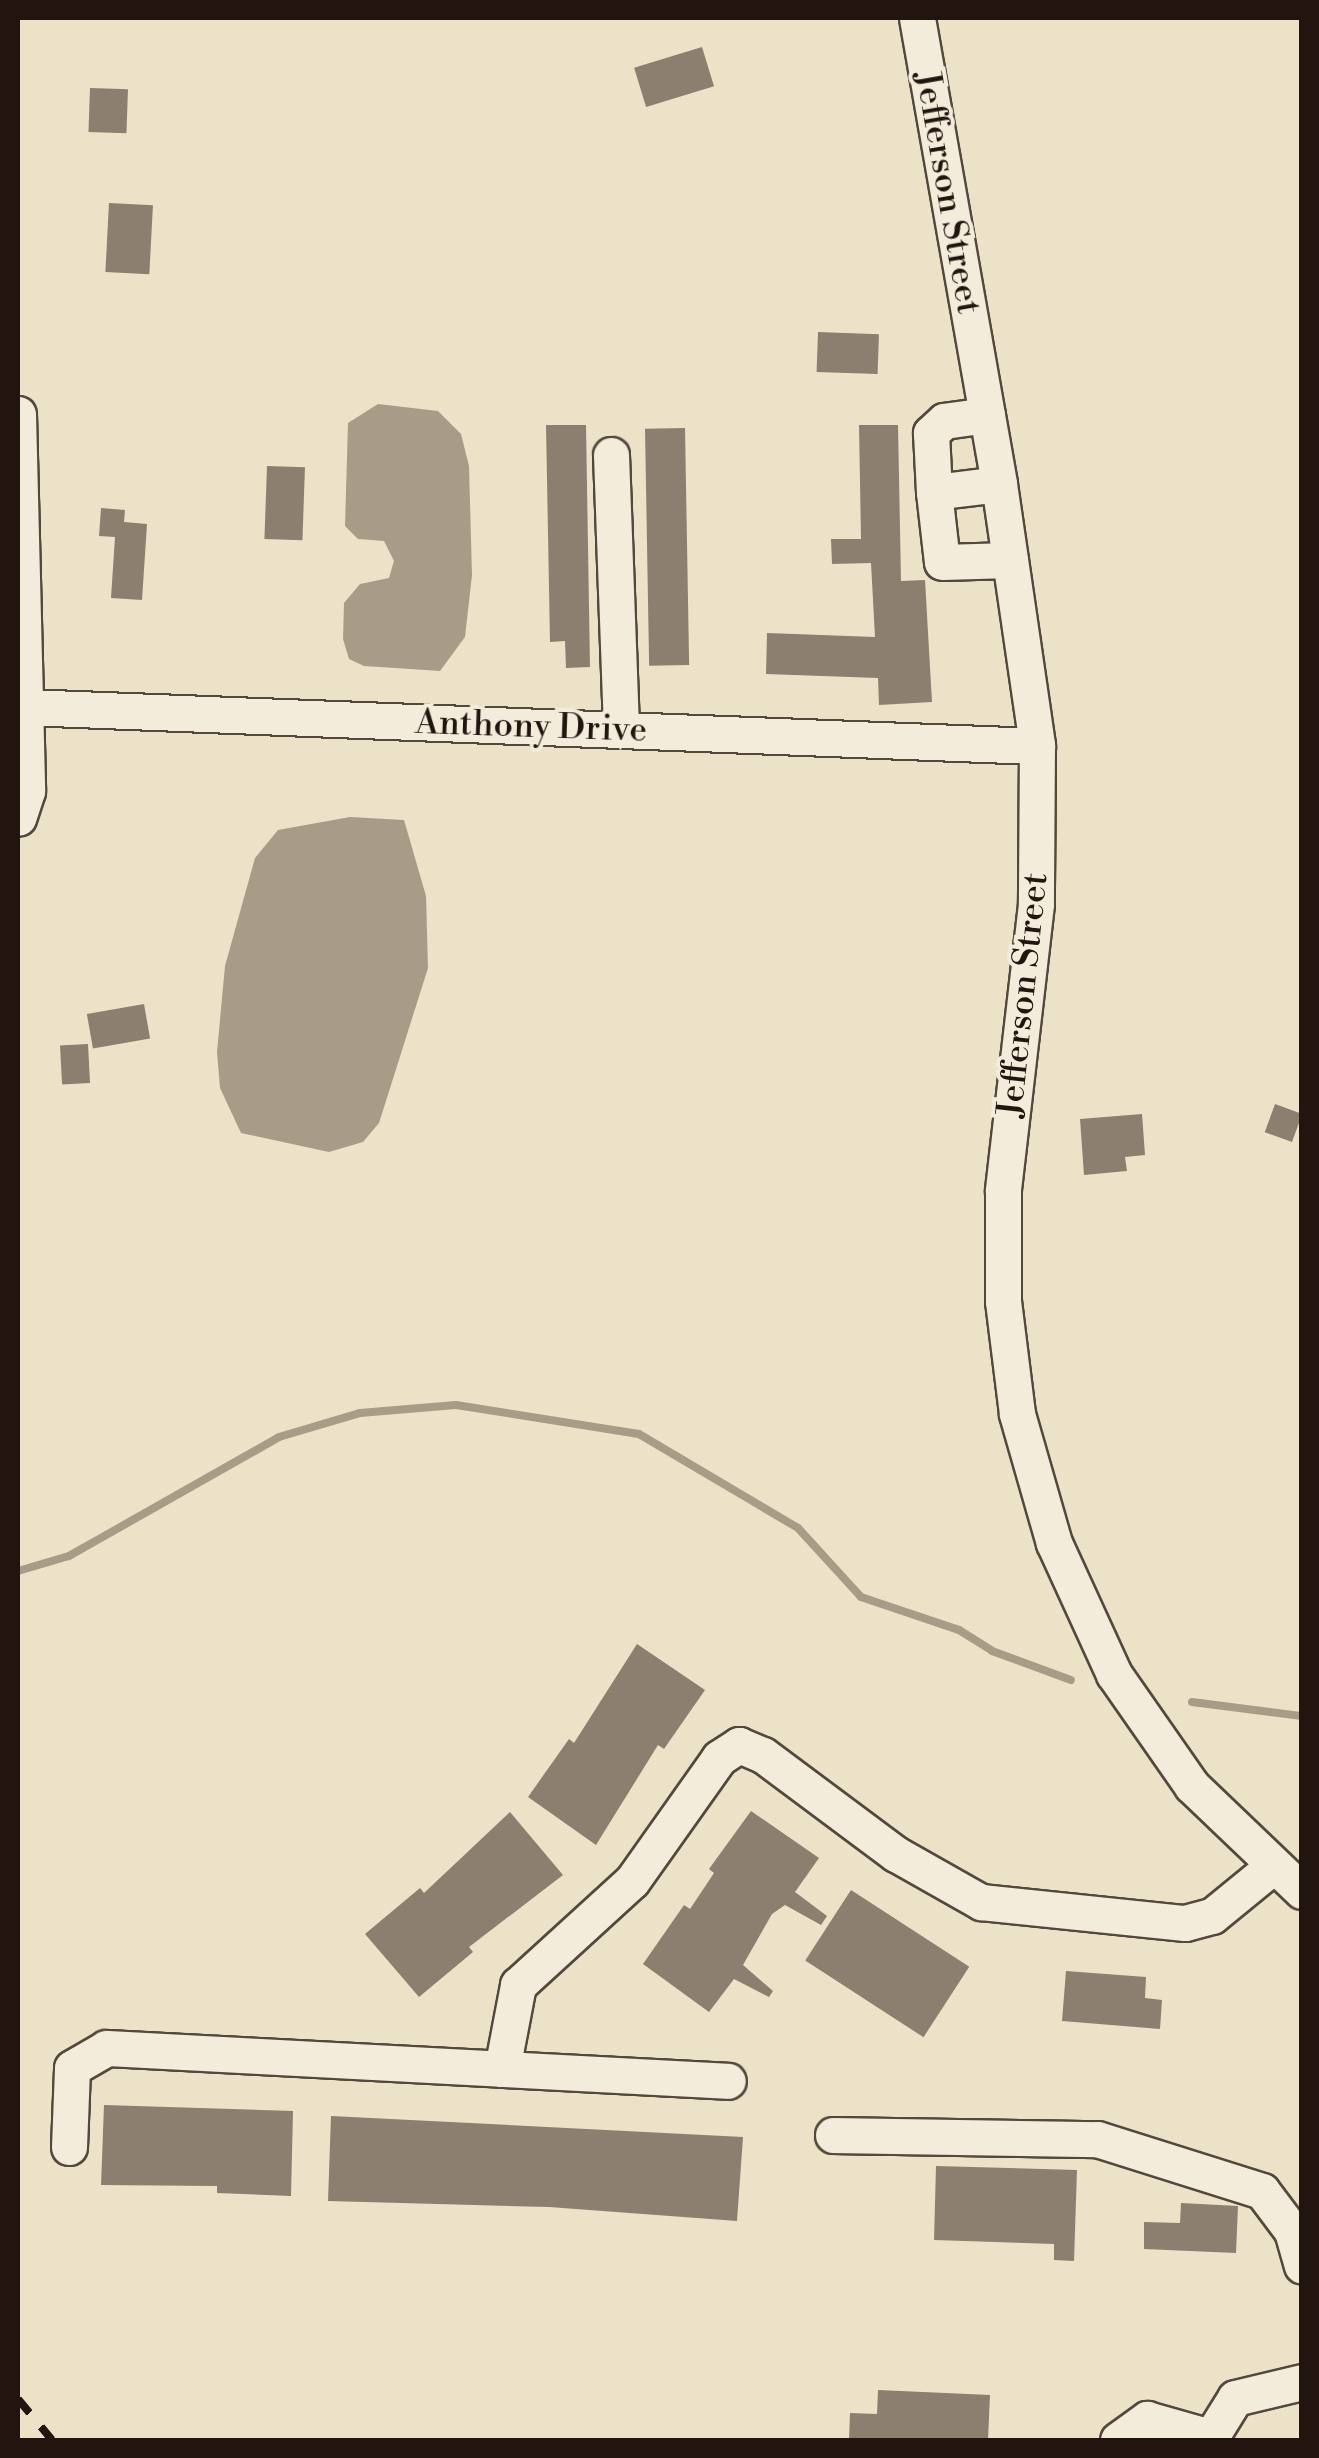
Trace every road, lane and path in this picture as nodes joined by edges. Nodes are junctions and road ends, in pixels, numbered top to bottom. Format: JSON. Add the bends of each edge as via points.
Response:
{"nodes":[{"id":1,"x":917,"y":18,"type":"edge"},
{"id":2,"x":18,"y":414,"type":"edge"},
{"id":3,"x":987,"y":415,"type":"junction"},
{"id":4,"x":611,"y":456,"type":"dead end"},
{"id":5,"x":999,"y":484,"type":"junction"},
{"id":6,"x":934,"y":492,"type":"junction"},
{"id":7,"x":1010,"y":560,"type":"junction"},
{"id":8,"x":24,"y":706,"type":"junction"},
{"id":9,"x":621,"y":730,"type":"junction"},
{"id":10,"x":1037,"y":746,"type":"junction"},
{"id":11,"x":18,"y":818,"type":"edge"},
{"id":12,"x":1272,"y":1866,"type":"junction"},
{"id":13,"x":1302,"y":1891,"type":"edge"},
{"id":14,"x":502,"y":2068,"type":"junction"},
{"id":15,"x":728,"y":2080,"type":"dead end"},
{"id":16,"x":833,"y":2135,"type":"dead end"},
{"id":17,"x":69,"y":2147,"type":"dead end"},
{"id":18,"x":1302,"y":2266,"type":"edge"},
{"id":19,"x":1302,"y":2382,"type":"edge"},
{"id":20,"x":1209,"y":2439,"type":"edge"},
{"id":21,"x":1118,"y":2440,"type":"edge"}],
"edges":[{"from":1,"to":3,"type":"street","name":"Jefferson Street"},
{"from":2,"to":8,"type":"street"},
{"from":3,"to":5,"type":"street","name":"Jefferson Street"},
{"from":3,"to":6,"type":"street","via":[[944,421],[932,433]]},
{"from":4,"to":9,"type":"street"},
{"from":5,"to":6,"type":"street"},
{"from":5,"to":7,"type":"street","name":"Jefferson Street"},
{"from":6,"to":7,"type":"street","via":[[942,562]]},
{"from":7,"to":10,"type":"street","name":"Jefferson Street"},
{"from":8,"to":9,"type":"street","name":"Anthony Drive"},
{"from":8,"to":11,"type":"street","via":[[27,791]]},
{"from":9,"to":10,"type":"street","name":"Anthony Drive"},
{"from":10,"to":12,"type":"street","name":"Jefferson Street","via":[[1036,904],[1003,1191],[1004,1318],[1016,1414],[1054,1544],[1114,1674],[1192,1786]]},
{"from":12,"to":13,"type":"street","name":"Jefferson Street"},
{"from":12,"to":14,"type":"street","via":[[1212,1916],[1185,1923],[981,1902],[896,1854],[763,1755],[739,1746],[719,1758],[632,1882],[518,1985]]},
{"from":14,"to":15,"type":"street"},
{"from":14,"to":17,"type":"street","via":[[106,2048],[72,2068]]},
{"from":16,"to":18,"type":"street","via":[[1097,2138],[1262,2192],[1292,2231]]},
{"from":19,"to":20,"type":"street","via":[[1234,2398]]},
{"from":20,"to":21,"type":"street","via":[[1147,2419]]}]}
